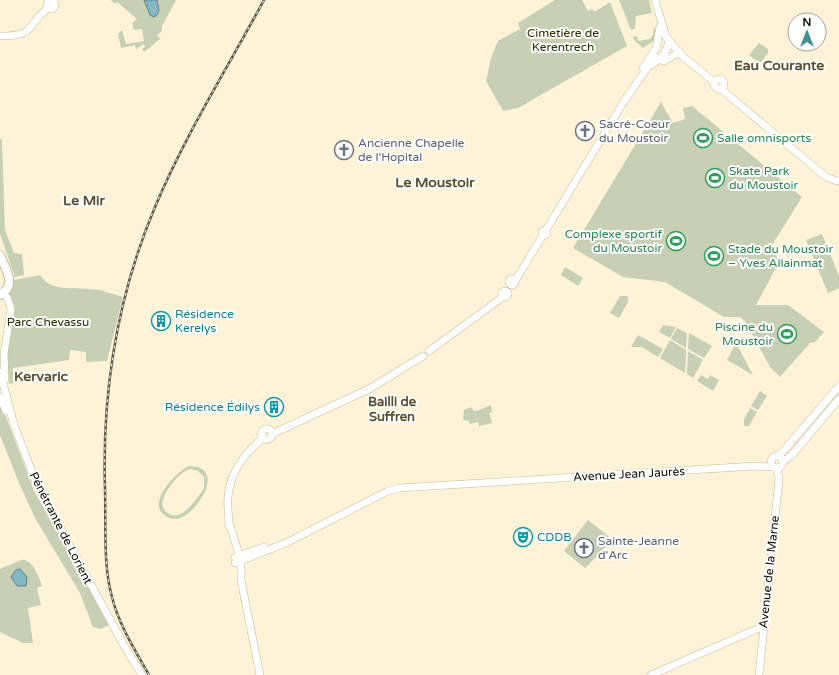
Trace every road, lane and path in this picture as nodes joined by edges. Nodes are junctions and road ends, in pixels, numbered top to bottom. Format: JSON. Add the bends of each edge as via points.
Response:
{"nodes":[{"id":1,"x":655,"y":0,"type":"edge"},
{"id":2,"x":659,"y":0,"type":"edge"},
{"id":3,"x":54,"y":1,"type":"edge"},
{"id":4,"x":659,"y":14,"type":"junction"},
{"id":5,"x":661,"y":23,"type":"junction"},
{"id":6,"x":0,"y":36,"type":"edge"},
{"id":7,"x":670,"y":42,"type":"junction"},
{"id":8,"x":680,"y":52,"type":"junction"},
{"id":9,"x":651,"y":55,"type":"junction"},
{"id":10,"x":686,"y":59,"type":"junction"},
{"id":11,"x":660,"y":60,"type":"junction"},
{"id":12,"x":715,"y":81,"type":"junction"},
{"id":13,"x":636,"y":84,"type":"junction"},
{"id":14,"x":838,"y":180,"type":"edge"},
{"id":15,"x":0,"y":255,"type":"edge"},
{"id":16,"x":1,"y":293,"type":"edge"},
{"id":17,"x":0,"y":372,"type":"edge"},
{"id":18,"x":839,"y":386,"type":"edge"},
{"id":19,"x":0,"y":396,"type":"edge"},
{"id":20,"x":839,"y":399,"type":"edge"},
{"id":21,"x":14,"y":425,"type":"junction"},
{"id":22,"x":23,"y":453,"type":"junction"},
{"id":23,"x":778,"y":458,"type":"junction"},
{"id":24,"x":755,"y":466,"type":"junction"},
{"id":25,"x":775,"y":468,"type":"junction"},
{"id":26,"x":238,"y":559,"type":"junction"},
{"id":27,"x":764,"y":626,"type":"junction"},
{"id":28,"x":142,"y":675,"type":"edge"},
{"id":29,"x":260,"y":675,"type":"edge"},
{"id":30,"x":651,"y":675,"type":"edge"},
{"id":31,"x":760,"y":675,"type":"edge"}],
"edges":[{"from":1,"to":4,"type":"main road"},
{"from":2,"to":4,"type":"main road"},
{"from":3,"to":6,"type":"main road","via":[[48,3],[48,8],[25,33]]},
{"from":4,"to":5,"type":"main road"},
{"from":5,"to":7,"type":"main road"},
{"from":5,"to":9,"type":"main road","via":[[658,42]]},
{"from":7,"to":8,"type":"main road"},
{"from":7,"to":11,"type":"main road"},
{"from":8,"to":10,"type":"main road"},
{"from":8,"to":11,"type":"main road"},
{"from":8,"to":12,"type":"main road"},
{"from":9,"to":11,"type":"main road"},
{"from":9,"to":13,"type":"main road"},
{"from":10,"to":11,"type":"main road"},
{"from":10,"to":12,"type":"main road"},
{"from":11,"to":13,"type":"main road","via":[[647,68]]},
{"from":12,"to":14,"type":"main road","via":[[722,80],[722,87]]},
{"from":13,"to":26,"type":"main road","via":[[505,294],[426,353],[371,388],[272,434],[268,440],[263,438],[246,455],[231,480],[228,497],[229,522]]},
{"from":15,"to":16,"type":"highway","via":[[10,280],[8,287]]},
{"from":16,"to":21,"type":"main road","via":[[11,305],[4,363]]},
{"from":17,"to":21,"type":"main road","name":"Pénétrante de Lorient"},
{"from":18,"to":23,"type":"main road"},
{"from":19,"to":22,"type":"main road","via":[[15,440]]},
{"from":20,"to":23,"type":"main road","via":[[791,456]]},
{"from":21,"to":22,"type":"main road","name":"Pénétrante de Lorient"},
{"from":22,"to":28,"type":"main road","name":"Pénétrante de Lorient","via":[[57,525]]},
{"from":23,"to":24,"type":"main road","name":"Avenue Jean Jaurès"},
{"from":23,"to":25,"type":"main road","name":"Avenue de la Marne","via":[[771,463]]},
{"from":23,"to":25,"type":"main road","via":[[782,466]]},
{"from":24,"to":25,"type":"main road","name":"Avenue Jean Jaurès"},
{"from":24,"to":26,"type":"main road","name":"Avenue Jean Jaurès","via":[[398,488],[288,542]]},
{"from":25,"to":27,"type":"main road","name":"Avenue de la Marne","via":[[779,479]]},
{"from":26,"to":29,"type":"main road"},
{"from":27,"to":30,"type":"main road"},
{"from":27,"to":31,"type":"main road","name":"Avenue de la Marne"}]}
